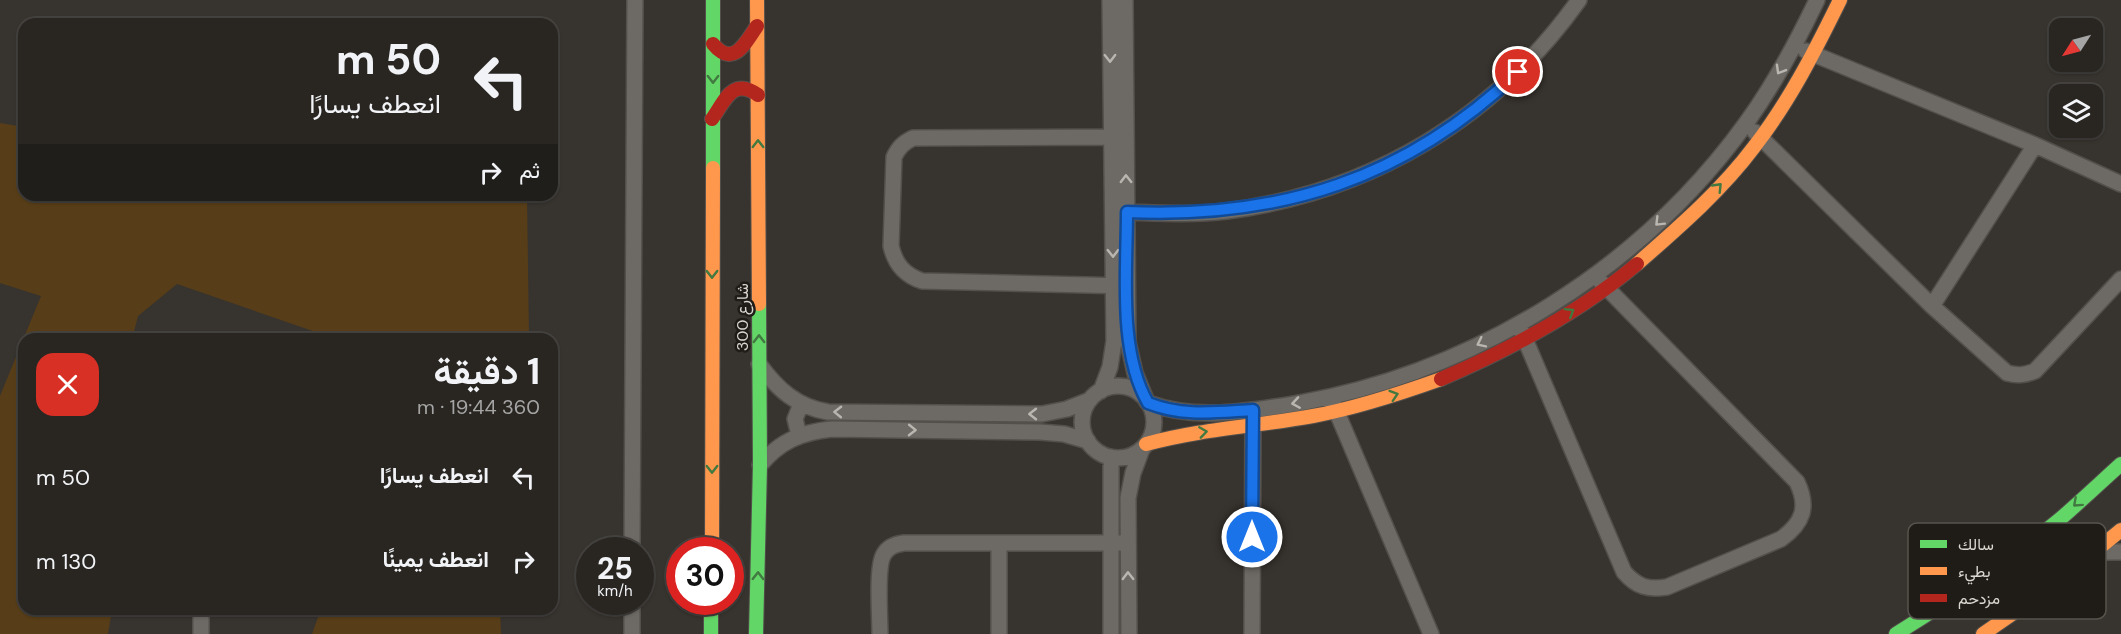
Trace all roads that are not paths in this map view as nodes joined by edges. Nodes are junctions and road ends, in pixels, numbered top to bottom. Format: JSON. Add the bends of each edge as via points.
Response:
{"nodes":[{"id":1,"x":634,"y":0,"type":"edge"},
{"id":2,"x":713,"y":0,"type":"edge"},
{"id":3,"x":757,"y":0,"type":"edge"},
{"id":4,"x":1110,"y":0,"type":"edge"},
{"id":5,"x":1125,"y":0,"type":"edge"},
{"id":6,"x":1580,"y":0,"type":"edge"},
{"id":7,"x":1817,"y":0,"type":"edge"},
{"id":8,"x":1840,"y":0,"type":"edge"},
{"id":9,"x":757,"y":26,"type":"junction"},
{"id":10,"x":713,"y":44,"type":"junction"},
{"id":11,"x":1795,"y":46,"type":"junction"},
{"id":12,"x":1814,"y":54,"type":"junction"},
{"id":13,"x":758,"y":95,"type":"junction"},
{"id":14,"x":712,"y":119,"type":"junction"},
{"id":15,"x":1746,"y":123,"type":"junction"},
{"id":16,"x":1119,"y":137,"type":"junction"},
{"id":17,"x":1761,"y":139,"type":"junction"},
{"id":18,"x":2035,"y":145,"type":"junction"},
{"id":19,"x":2121,"y":184,"type":"edge"},
{"id":20,"x":1127,"y":212,"type":"junction"},
{"id":21,"x":1595,"y":276,"type":"junction"},
{"id":22,"x":2121,"y":279,"type":"edge"},
{"id":23,"x":1120,"y":286,"type":"junction"},
{"id":24,"x":1607,"y":289,"type":"junction"},
{"id":25,"x":1932,"y":306,"type":"junction"},
{"id":26,"x":1519,"y":325,"type":"junction"},
{"id":27,"x":1525,"y":340,"type":"junction"},
{"id":28,"x":759,"y":364,"type":"junction"},
{"id":29,"x":1095,"y":395,"type":"junction"},
{"id":30,"x":1148,"y":403,"type":"junction"},
{"id":31,"x":801,"y":404,"type":"junction"},
{"id":32,"x":1334,"y":404,"type":"junction"},
{"id":33,"x":1253,"y":417,"type":"junction"},
{"id":34,"x":799,"y":435,"type":"junction"},
{"id":35,"x":1088,"y":441,"type":"junction"},
{"id":36,"x":1144,"y":447,"type":"junction"},
{"id":37,"x":1111,"y":457,"type":"junction"},
{"id":38,"x":2121,"y":464,"type":"edge"},
{"id":39,"x":760,"y":465,"type":"junction"},
{"id":40,"x":2055,"y":523,"type":"edge"},
{"id":41,"x":2121,"y":530,"type":"edge"},
{"id":42,"x":632,"y":537,"type":"edge"},
{"id":43,"x":712,"y":537,"type":"edge"},
{"id":44,"x":999,"y":543,"type":"junction"},
{"id":45,"x":1111,"y":543,"type":"junction"},
{"id":46,"x":1128,"y":543,"type":"junction"},
{"id":47,"x":2106,"y":544,"type":"edge"},
{"id":48,"x":201,"y":615,"type":"edge"},
{"id":49,"x":632,"y":615,"type":"edge"},
{"id":50,"x":711,"y":615,"type":"edge"},
{"id":51,"x":1920,"y":619,"type":"edge"},
{"id":52,"x":2006,"y":619,"type":"edge"},
{"id":53,"x":201,"y":634,"type":"edge"},
{"id":54,"x":632,"y":634,"type":"edge"},
{"id":55,"x":711,"y":634,"type":"edge"},
{"id":56,"x":756,"y":634,"type":"edge"},
{"id":57,"x":880,"y":634,"type":"edge"},
{"id":58,"x":999,"y":634,"type":"edge"},
{"id":59,"x":1111,"y":634,"type":"edge"},
{"id":60,"x":1129,"y":634,"type":"edge"},
{"id":61,"x":1252,"y":634,"type":"edge"},
{"id":62,"x":1431,"y":634,"type":"edge"},
{"id":63,"x":1896,"y":634,"type":"edge"},
{"id":64,"x":1983,"y":634,"type":"edge"}],
"edges":[{"from":1,"to":42,"type":"street"},
{"from":2,"to":10,"type":"street","name":"شارع 300"},
{"from":3,"to":9,"type":"street","name":"شارع 300"},
{"from":4,"to":16,"type":"street","one_way":true},
{"from":5,"to":16,"type":"street"},
{"from":6,"to":20,"type":"street","via":[[1531,60],[1493,96],[1412,152],[1368,173],[1264,205],[1176,214]]},
{"from":7,"to":11,"type":"street"},
{"from":8,"to":12,"type":"street"},
{"from":9,"to":10,"type":"street","via":[[736,53],[722,54]]},
{"from":9,"to":13,"type":"street","name":"شارع 300"},
{"from":10,"to":14,"type":"street","name":"شارع 300","one_way":true},
{"from":11,"to":12,"type":"street"},
{"from":11,"to":15,"type":"street","one_way":true},
{"from":12,"to":17,"type":"street"},
{"from":12,"to":18,"type":"street"},
{"from":13,"to":14,"type":"street","via":[[748,88],[737,88]]},
{"from":28,"to":13,"type":"street","name":"شارع 300","one_way":true},
{"from":14,"to":43,"type":"street","name":"شارع 300","one_way":true},
{"from":15,"to":17,"type":"street"},
{"from":15,"to":21,"type":"street","one_way":true,"via":[[1701,179],[1650,230]]},
{"from":20,"to":16,"type":"street","one_way":true},
{"from":16,"to":23,"type":"street","one_way":true},
{"from":16,"to":23,"type":"street","via":[[913,138],[898,148],[894,157],[891,246],[901,268],[922,281]]},
{"from":24,"to":17,"type":"street","one_way":true,"via":[[1687,220]]},
{"from":17,"to":25,"type":"street"},
{"from":18,"to":19,"type":"street"},
{"from":18,"to":25,"type":"street"},
{"from":20,"to":23,"type":"street"},
{"from":21,"to":24,"type":"street"},
{"from":21,"to":26,"type":"street"},
{"from":22,"to":25,"type":"street","via":[[2043,363],[2025,375],[2000,368]]},
{"from":23,"to":29,"type":"street","via":[[1113,354]]},
{"from":23,"to":30,"type":"street","via":[[1135,373]]},
{"from":27,"to":24,"type":"street","one_way":true},
{"from":24,"to":27,"type":"street","via":[[1797,482],[1804,504],[1801,518],[1792,530],[1667,586],[1654,589],[1632,581],[1624,572]]},
{"from":26,"to":27,"type":"street"},
{"from":26,"to":32,"type":"street","one_way":true,"via":[[1460,354]]},
{"from":32,"to":27,"type":"street","one_way":true,"via":[[1418,388]]},
{"from":28,"to":31,"type":"street","via":[[772,382]]},
{"from":28,"to":39,"type":"street","name":"شارع 300"},
{"from":29,"to":30,"type":"street","via":[[1126,387]]},
{"from":29,"to":31,"type":"street","one_way":true,"via":[[1067,409],[1042,414],[828,412]]},
{"from":29,"to":35,"type":"street","via":[[1085,408],[1083,425]]},
{"from":30,"to":33,"type":"street","via":[[1184,413]]},
{"from":30,"to":36,"type":"street","via":[[1154,420]]},
{"from":31,"to":34,"type":"street","via":[[795,419]]},
{"from":32,"to":33,"type":"street"},
{"from":32,"to":62,"type":"street"},
{"from":36,"to":33,"type":"street","one_way":true},
{"from":33,"to":61,"type":"street"},
{"from":34,"to":35,"type":"street","one_way":true,"via":[[832,429],[1040,432]]},
{"from":34,"to":39,"type":"street","via":[[784,442]]},
{"from":35,"to":37,"type":"street","via":[[1094,449]]},
{"from":36,"to":37,"type":"street","via":[[1127,457]]},
{"from":36,"to":46,"type":"street","via":[[1128,498]]},
{"from":37,"to":45,"type":"street"},
{"from":38,"to":40,"type":"street","one_way":true},
{"from":56,"to":39,"type":"street","name":"شارع 300","one_way":true},
{"from":41,"to":47,"type":"street"},
{"from":44,"to":45,"type":"street"},
{"from":44,"to":57,"type":"street","via":[[904,543],[889,548],[880,562]]},
{"from":44,"to":58,"type":"street"},
{"from":45,"to":46,"type":"street"},
{"from":45,"to":59,"type":"street"},
{"from":60,"to":46,"type":"street","one_way":true},
{"from":48,"to":53,"type":"street"},
{"from":49,"to":54,"type":"street"},
{"from":50,"to":55,"type":"street"},
{"from":51,"to":63,"type":"street","one_way":true},
{"from":52,"to":64,"type":"street"}]}
